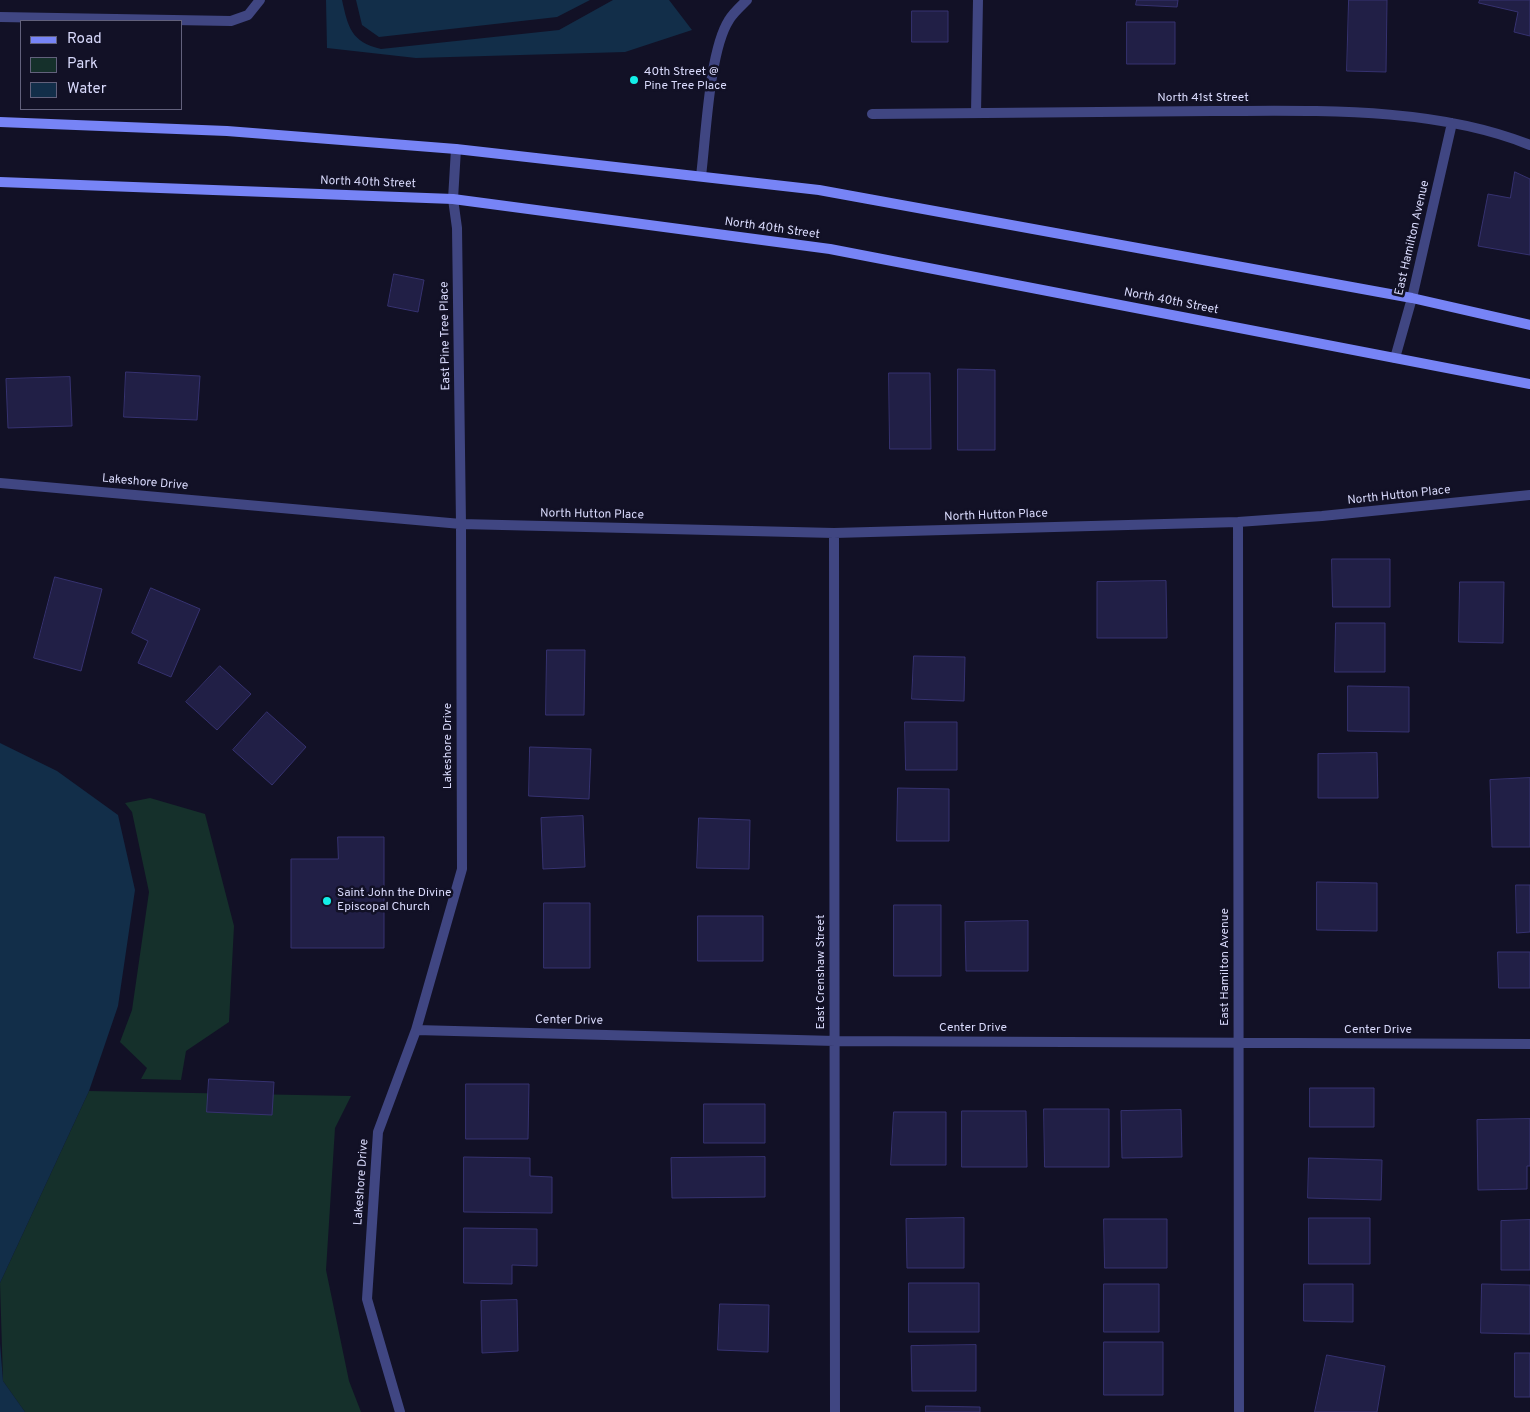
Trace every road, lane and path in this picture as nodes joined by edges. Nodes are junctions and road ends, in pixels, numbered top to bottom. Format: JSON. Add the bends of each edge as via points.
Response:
{"nodes":[{"id":1,"x":260,"y":0,"type":"edge"},
{"id":2,"x":747,"y":0,"type":"edge"},
{"id":3,"x":978,"y":0,"type":"edge"},
{"id":4,"x":0,"y":17,"type":"edge"},
{"id":5,"x":173,"y":20,"type":"edge"},
{"id":6,"x":182,"y":20,"type":"edge"},
{"id":7,"x":976,"y":113,"type":"junction"},
{"id":8,"x":872,"y":114,"type":"dead end"},
{"id":9,"x":0,"y":122,"type":"edge"},
{"id":10,"x":1452,"y":123,"type":"junction"},
{"id":11,"x":1530,"y":145,"type":"edge"},
{"id":12,"x":456,"y":149,"type":"junction"},
{"id":13,"x":701,"y":176,"type":"junction"},
{"id":14,"x":0,"y":182,"type":"edge"},
{"id":15,"x":453,"y":199,"type":"junction"},
{"id":16,"x":1412,"y":298,"type":"junction"},
{"id":17,"x":1530,"y":325,"type":"edge"},
{"id":18,"x":1395,"y":358,"type":"junction"},
{"id":19,"x":1530,"y":384,"type":"edge"},
{"id":20,"x":0,"y":483,"type":"edge"},
{"id":21,"x":1530,"y":495,"type":"edge"},
{"id":22,"x":1238,"y":522,"type":"junction"},
{"id":23,"x":461,"y":524,"type":"junction"},
{"id":24,"x":834,"y":533,"type":"junction"},
{"id":25,"x":416,"y":1030,"type":"junction"},
{"id":26,"x":835,"y":1041,"type":"junction"},
{"id":27,"x":1238,"y":1043,"type":"junction"},
{"id":28,"x":1530,"y":1044,"type":"edge"},
{"id":29,"x":400,"y":1412,"type":"edge"},
{"id":30,"x":835,"y":1412,"type":"edge"},
{"id":31,"x":1239,"y":1412,"type":"edge"}],
"edges":[{"from":1,"to":6,"type":"street","via":[[248,14],[231,21]]},
{"from":2,"to":13,"type":"street","via":[[729,20],[721,38],[714,65]]},
{"from":3,"to":7,"type":"street"},
{"from":4,"to":5,"type":"street"},
{"from":7,"to":8,"type":"street","name":"North 41st Street"},
{"from":7,"to":10,"type":"street","name":"North 41st Street","via":[[1347,111]]},
{"from":9,"to":12,"type":"main road","via":[[227,131]]},
{"from":10,"to":11,"type":"street","name":"North 41st Street"},
{"from":10,"to":16,"type":"street","name":"East Hamilton Avenue"},
{"from":12,"to":13,"type":"main road"},
{"from":12,"to":15,"type":"street","name":"East Pine Tree Place"},
{"from":13,"to":16,"type":"main road","via":[[819,190]]},
{"from":14,"to":15,"type":"main road","name":"North 40th Street"},
{"from":15,"to":18,"type":"main road","name":"North 40th Street","via":[[830,249]]},
{"from":15,"to":23,"type":"street","name":"East Pine Tree Place","via":[[457,228]]},
{"from":16,"to":17,"type":"main road"},
{"from":16,"to":18,"type":"street","name":"East Hamilton Avenue"},
{"from":18,"to":19,"type":"main road","name":"North 40th Street"},
{"from":20,"to":23,"type":"street","name":"Lakeshore Drive"},
{"from":21,"to":22,"type":"street","name":"North Hutton Place"},
{"from":22,"to":24,"type":"street","name":"North Hutton Place"},
{"from":22,"to":27,"type":"street","name":"East Hamilton Avenue"},
{"from":23,"to":24,"type":"street","name":"North Hutton Place"},
{"from":23,"to":25,"type":"street","name":"Lakeshore Drive","via":[[462,869]]},
{"from":24,"to":26,"type":"street","name":"East Crenshaw Street"},
{"from":25,"to":26,"type":"street","name":"Center Drive"},
{"from":25,"to":29,"type":"street","name":"Lakeshore Drive","via":[[378,1132],[367,1299]]},
{"from":26,"to":27,"type":"street","name":"Center Drive"},
{"from":26,"to":30,"type":"street","name":"East Crenshaw Street"},
{"from":27,"to":28,"type":"street","name":"Center Drive"},
{"from":27,"to":31,"type":"street","name":"East Hamilton Avenue"}]}
